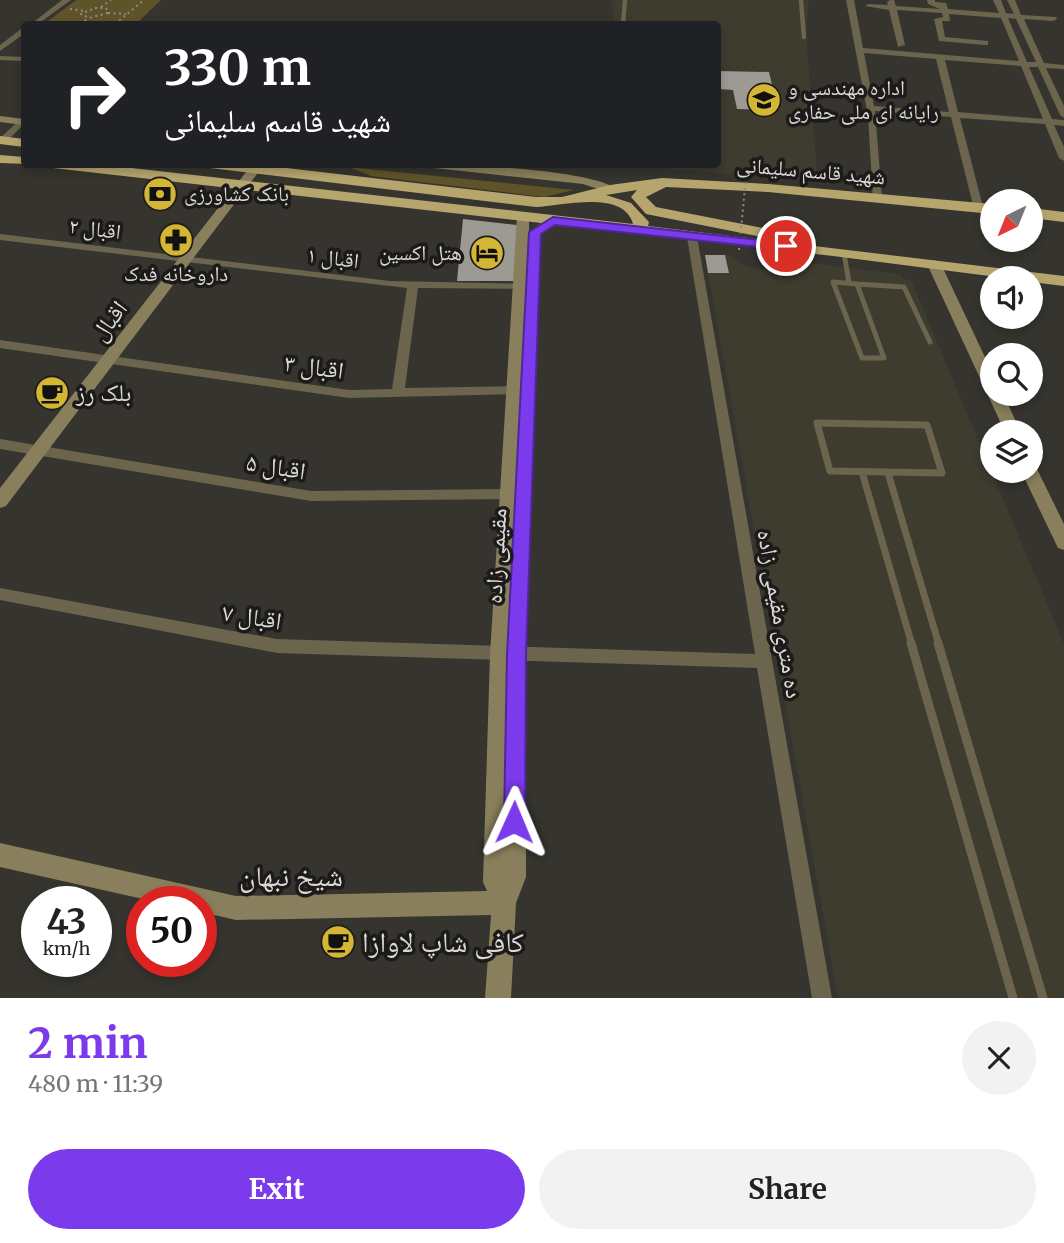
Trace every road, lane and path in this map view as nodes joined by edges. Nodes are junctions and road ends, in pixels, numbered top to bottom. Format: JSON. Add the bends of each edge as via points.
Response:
{"nodes":[{"id":1,"x":67,"y":0,"type":"edge"},
{"id":2,"x":111,"y":0,"type":"edge"},
{"id":3,"x":144,"y":0,"type":"edge"},
{"id":4,"x":625,"y":0,"type":"edge"},
{"id":5,"x":801,"y":0,"type":"edge"},
{"id":6,"x":850,"y":0,"type":"edge"},
{"id":7,"x":997,"y":0,"type":"edge"},
{"id":8,"x":1011,"y":0,"type":"edge"},
{"id":9,"x":932,"y":2,"type":"edge"},
{"id":10,"x":917,"y":3,"type":"dead end"},
{"id":11,"x":892,"y":4,"type":"edge"},
{"id":12,"x":869,"y":6,"type":"dead end"},
{"id":13,"x":101,"y":7,"type":"junction"},
{"id":14,"x":972,"y":7,"type":"dead end"},
{"id":15,"x":945,"y":12,"type":"junction"},
{"id":16,"x":108,"y":13,"type":"junction"},
{"id":17,"x":127,"y":14,"type":"junction"},
{"id":18,"x":1004,"y":16,"type":"junction"},
{"id":19,"x":1019,"y":16,"type":"junction"},
{"id":20,"x":89,"y":18,"type":"junction"},
{"id":21,"x":921,"y":18,"type":"dead end"},
{"id":22,"x":937,"y":19,"type":"junction"},
{"id":23,"x":1053,"y":19,"type":"dead end"},
{"id":24,"x":38,"y":21,"type":"edge"},
{"id":25,"x":84,"y":21,"type":"edge"},
{"id":26,"x":119,"y":21,"type":"edge"},
{"id":27,"x":623,"y":21,"type":"edge"},
{"id":28,"x":977,"y":21,"type":"dead end"},
{"id":29,"x":21,"y":34,"type":"edge"},
{"id":30,"x":804,"y":37,"type":"dead end"},
{"id":31,"x":5,"y":42,"type":"edge"},
{"id":32,"x":985,"y":43,"type":"dead end"},
{"id":33,"x":901,"y":45,"type":"dead end"},
{"id":34,"x":0,"y":49,"type":"edge"},
{"id":35,"x":858,"y":50,"type":"junction"},
{"id":36,"x":940,"y":57,"type":"junction"},
{"id":37,"x":0,"y":58,"type":"edge"},
{"id":38,"x":21,"y":59,"type":"edge"},
{"id":39,"x":1024,"y":64,"type":"junction"},
{"id":40,"x":1041,"y":65,"type":"junction"},
{"id":41,"x":1064,"y":67,"type":"edge"},
{"id":42,"x":870,"y":112,"type":"junction"},
{"id":43,"x":1064,"y":115,"type":"edge"},
{"id":44,"x":955,"y":118,"type":"junction"},
{"id":45,"x":0,"y":119,"type":"edge"},
{"id":46,"x":21,"y":121,"type":"edge"},
{"id":47,"x":1064,"y":123,"type":"edge"},
{"id":48,"x":21,"y":124,"type":"edge"},
{"id":49,"x":1051,"y":125,"type":"junction"},
{"id":50,"x":1064,"y":130,"type":"edge"},
{"id":51,"x":1,"y":141,"type":"edge"},
{"id":52,"x":21,"y":143,"type":"edge"},
{"id":53,"x":1064,"y":158,"type":"edge"},
{"id":54,"x":0,"y":159,"type":"edge"},
{"id":55,"x":21,"y":161,"type":"edge"},
{"id":56,"x":87,"y":168,"type":"edge"},
{"id":57,"x":239,"y":168,"type":"edge"},
{"id":58,"x":333,"y":168,"type":"edge"},
{"id":59,"x":469,"y":168,"type":"edge"},
{"id":60,"x":254,"y":170,"type":"junction"},
{"id":61,"x":746,"y":177,"type":"dead end"},
{"id":62,"x":366,"y":183,"type":"junction"},
{"id":63,"x":682,"y":183,"type":"junction"},
{"id":64,"x":242,"y":186,"type":"junction"},
{"id":65,"x":610,"y":189,"type":"junction"},
{"id":66,"x":980,"y":193,"type":"edge"},
{"id":67,"x":589,"y":195,"type":"junction"},
{"id":68,"x":877,"y":198,"type":"junction"},
{"id":69,"x":980,"y":208,"type":"edge"},
{"id":70,"x":1043,"y":214,"type":"edge"},
{"id":71,"x":523,"y":217,"type":"junction"},
{"id":72,"x":1064,"y":217,"type":"edge"},
{"id":73,"x":553,"y":221,"type":"junction"},
{"id":74,"x":634,"y":230,"type":"junction"},
{"id":75,"x":0,"y":237,"type":"edge"},
{"id":76,"x":692,"y":237,"type":"junction"},
{"id":77,"x":739,"y":250,"type":"dead end"},
{"id":78,"x":838,"y":252,"type":"junction"},
{"id":79,"x":185,"y":260,"type":"junction"},
{"id":80,"x":934,"y":264,"type":"junction"},
{"id":81,"x":1064,"y":281,"type":"edge"},
{"id":82,"x":849,"y":283,"type":"junction"},
{"id":83,"x":413,"y":284,"type":"junction"},
{"id":84,"x":857,"y":284,"type":"junction"},
{"id":85,"x":526,"y":285,"type":"junction"},
{"id":86,"x":930,"y":342,"type":"dead end"},
{"id":87,"x":0,"y":344,"type":"edge"},
{"id":88,"x":109,"y":359,"type":"junction"},
{"id":89,"x":980,"y":362,"type":"edge"},
{"id":90,"x":521,"y":390,"type":"junction"},
{"id":91,"x":398,"y":393,"type":"junction"},
{"id":92,"x":0,"y":443,"type":"edge"},
{"id":93,"x":39,"y":449,"type":"junction"},
{"id":94,"x":862,"y":472,"type":"junction"},
{"id":95,"x":888,"y":473,"type":"junction"},
{"id":96,"x":1036,"y":483,"type":"edge"},
{"id":97,"x":516,"y":494,"type":"junction"},
{"id":98,"x":0,"y":501,"type":"edge"},
{"id":99,"x":1064,"y":543,"type":"edge"},
{"id":100,"x":0,"y":594,"type":"edge"},
{"id":101,"x":508,"y":655,"type":"junction"},
{"id":102,"x":765,"y":661,"type":"junction"},
{"id":103,"x":0,"y":855,"type":"edge"},
{"id":104,"x":504,"y":903,"type":"junction"},
{"id":105,"x":498,"y":998,"type":"edge"},
{"id":106,"x":822,"y":998,"type":"edge"},
{"id":107,"x":1013,"y":998,"type":"edge"},
{"id":108,"x":1043,"y":998,"type":"edge"}],
"edges":[{"from":1,"to":24,"type":"street"},
{"from":2,"to":13,"type":"path"},
{"from":3,"to":17,"type":"path"},
{"from":4,"to":27,"type":"lane"},
{"from":5,"to":30,"type":"lane"},
{"from":6,"to":35,"type":"street"},
{"from":7,"to":18,"type":"street"},
{"from":8,"to":19,"type":"street"},
{"from":9,"to":10,"type":"street"},
{"from":9,"to":15,"type":"street"},
{"from":11,"to":12,"type":"street"},
{"from":11,"to":15,"type":"street"},
{"from":11,"to":33,"type":"street"},
{"from":13,"to":16,"type":"path"},
{"from":13,"to":20,"type":"path","via":[[81,14]]},
{"from":14,"to":15,"type":"street"},
{"from":15,"to":18,"type":"street"},
{"from":15,"to":22,"type":"street"},
{"from":15,"to":28,"type":"street"},
{"from":16,"to":17,"type":"path"},
{"from":16,"to":20,"type":"path"},
{"from":17,"to":26,"type":"path"},
{"from":18,"to":19,"type":"street"},
{"from":18,"to":39,"type":"street"},
{"from":19,"to":23,"type":"street"},
{"from":19,"to":40,"type":"street"},
{"from":20,"to":25,"type":"path"},
{"from":21,"to":22,"type":"street"},
{"from":22,"to":32,"type":"street","via":[[942,39]]},
{"from":29,"to":31,"type":"street"},
{"from":31,"to":34,"type":"street"},
{"from":35,"to":36,"type":"street"},
{"from":35,"to":42,"type":"street"},
{"from":36,"to":39,"type":"street"},
{"from":36,"to":44,"type":"street"},
{"from":37,"to":38,"type":"street"},
{"from":39,"to":40,"type":"street"},
{"from":39,"to":49,"type":"street"},
{"from":40,"to":41,"type":"street"},
{"from":40,"to":43,"type":"street"},
{"from":42,"to":44,"type":"street"},
{"from":42,"to":68,"type":"street"},
{"from":44,"to":49,"type":"street"},
{"from":44,"to":66,"type":"street"},
{"from":45,"to":46,"type":"main road"},
{"from":47,"to":49,"type":"street"},
{"from":48,"to":51,"type":"street"},
{"from":49,"to":50,"type":"street"},
{"from":49,"to":53,"type":"street"},
{"from":51,"to":52,"type":"highway"},
{"from":54,"to":55,"type":"highway"},
{"from":56,"to":64,"type":"highway"},
{"from":57,"to":60,"type":"highway","name":"شهید قاسم سلیمانی"},
{"from":58,"to":62,"type":"highway"},
{"from":59,"to":65,"type":"main road","via":[[584,181]]},
{"from":60,"to":62,"type":"highway","name":"شهید قاسم سلیمانی"},
{"from":60,"to":64,"type":"main road","name":"اقبال"},
{"from":61,"to":77,"type":"path","bridge":true},
{"from":62,"to":67,"type":"highway","name":"شهید قاسم سلیمانی","via":[[536,202]]},
{"from":63,"to":65,"type":"highway","name":"شهید قاسم سلیمانی"},
{"from":63,"to":68,"type":"highway","name":"شهید قاسم سلیمانی"},
{"from":63,"to":78,"type":"highway","via":[[647,189],[638,197],[651,211],[769,233]]},
{"from":64,"to":71,"type":"highway"},
{"from":64,"to":79,"type":"main road","name":"اقبال"},
{"from":65,"to":67,"type":"highway","name":"شهید قاسم سلیمانی"},
{"from":67,"to":74,"type":"highway","via":[[634,211],[641,222]]},
{"from":68,"to":69,"type":"highway","name":"شهید قاسم سلیمانی"},
{"from":70,"to":72,"type":"highway"},
{"from":71,"to":73,"type":"highway"},
{"from":71,"to":85,"type":"main road"},
{"from":73,"to":74,"type":"highway"},
{"from":73,"to":85,"type":"main road","via":[[535,232]]},
{"from":74,"to":76,"type":"highway"},
{"from":75,"to":79,"type":"street","name":"اقبال ۲"},
{"from":76,"to":78,"type":"highway"},
{"from":76,"to":102,"type":"street","name":"ده متری مقیمی زاده"},
{"from":78,"to":80,"type":"highway"},
{"from":78,"to":82,"type":"lane"},
{"from":79,"to":83,"type":"street","name":"اقبال ۱"},
{"from":79,"to":88,"type":"main road","name":"اقبال"},
{"from":80,"to":81,"type":"highway"},
{"from":80,"to":89,"type":"main road"},
{"from":82,"to":84,"type":"lane"},
{"from":82,"to":84,"type":"lane","via":[[833,282],[862,358],[884,358]]},
{"from":83,"to":85,"type":"street","name":"اقبال ۱"},
{"from":83,"to":91,"type":"street"},
{"from":84,"to":86,"type":"lane","via":[[904,287]]},
{"from":85,"to":90,"type":"main road"},
{"from":87,"to":88,"type":"street","name":"اقبال ۳"},
{"from":88,"to":91,"type":"street","name":"اقبال ۳","via":[[349,394]]},
{"from":88,"to":93,"type":"main road","name":"اقبال"},
{"from":90,"to":91,"type":"street","name":"اقبال ۳"},
{"from":90,"to":97,"type":"main road"},
{"from":92,"to":93,"type":"street","name":"اقبال ۵"},
{"from":93,"to":97,"type":"street","name":"اقبال ۵","via":[[311,496]]},
{"from":93,"to":98,"type":"main road","name":"اقبال"},
{"from":94,"to":95,"type":"lane"},
{"from":94,"to":95,"type":"lane","via":[[830,471],[817,423],[927,425],[943,473]]},
{"from":94,"to":107,"type":"lane"},
{"from":95,"to":108,"type":"lane"},
{"from":96,"to":99,"type":"main road"},
{"from":97,"to":101,"type":"main road"},
{"from":100,"to":101,"type":"street","name":"اقبال ۷","via":[[277,646]]},
{"from":101,"to":102,"type":"street","name":"اقبال ۷"},
{"from":101,"to":104,"type":"main road","via":[[495,882]]},
{"from":102,"to":106,"type":"street","name":"ده متری مقیمی زاده"},
{"from":103,"to":104,"type":"main road","name":"شیخ نبهان","via":[[236,908]]},
{"from":104,"to":105,"type":"main road"}]}
